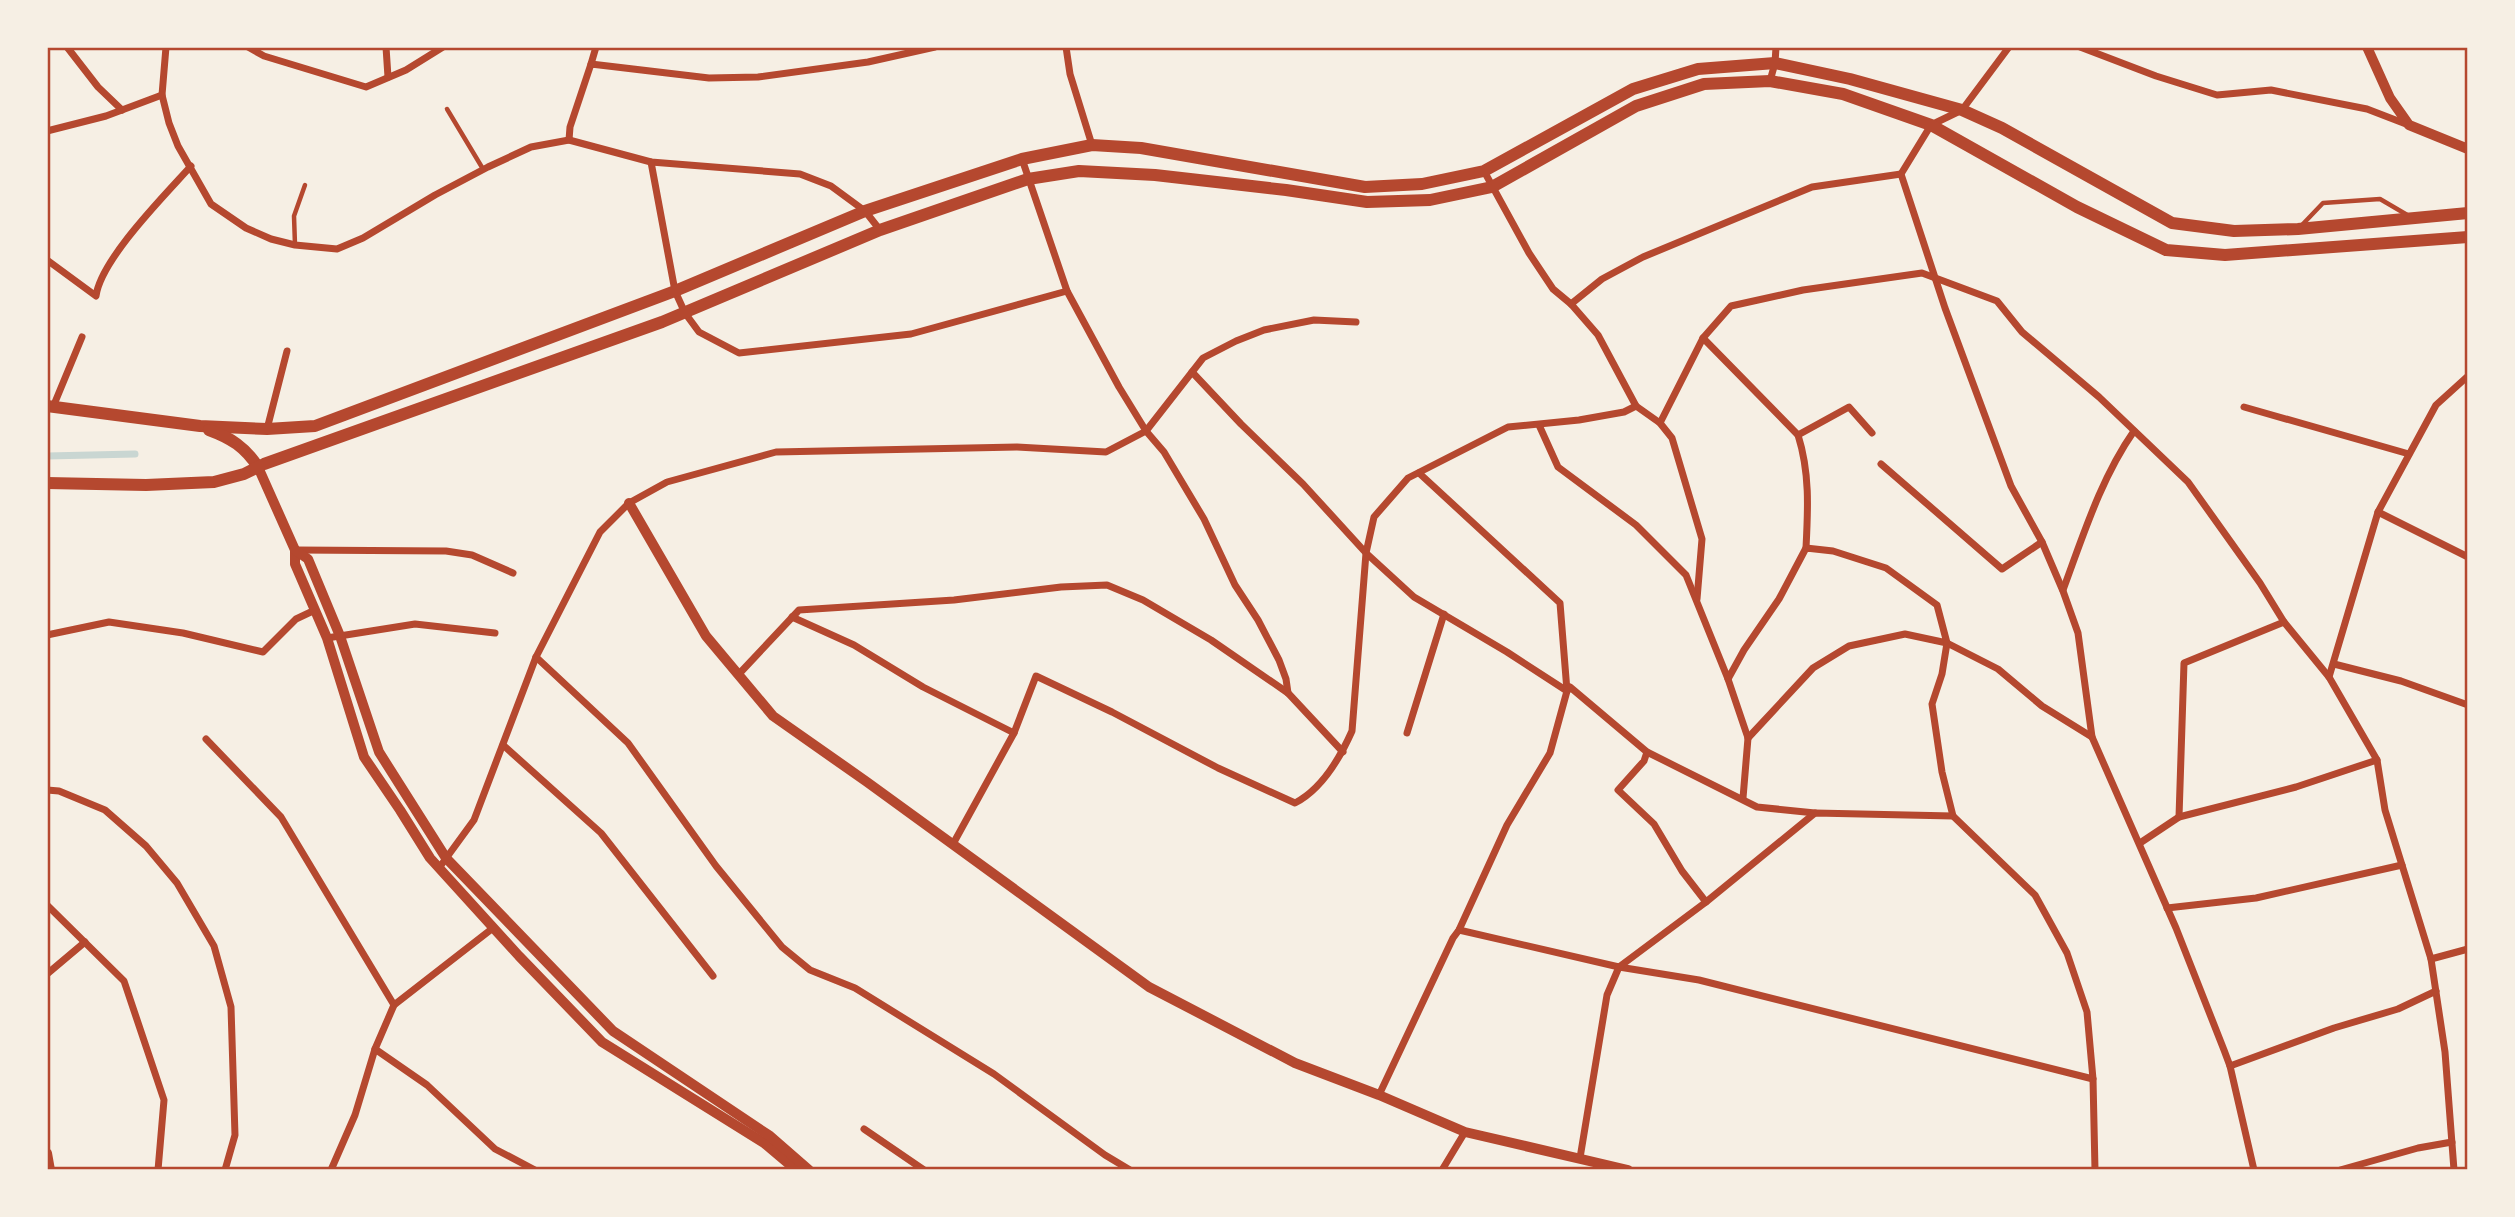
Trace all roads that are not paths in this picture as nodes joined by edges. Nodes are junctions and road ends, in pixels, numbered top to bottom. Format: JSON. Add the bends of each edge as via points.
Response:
{"nodes":[{"id":1,"x":67,"y":47,"type":"edge"},
{"id":2,"x":166,"y":47,"type":"edge"},
{"id":3,"x":248,"y":47,"type":"edge"},
{"id":4,"x":386,"y":47,"type":"edge"},
{"id":5,"x":443,"y":47,"type":"edge"},
{"id":6,"x":596,"y":47,"type":"edge"},
{"id":7,"x":935,"y":47,"type":"edge"},
{"id":8,"x":1066,"y":47,"type":"edge"},
{"id":9,"x":1776,"y":47,"type":"edge"},
{"id":10,"x":2009,"y":47,"type":"edge"},
{"id":11,"x":2080,"y":47,"type":"edge"},
{"id":12,"x":2367,"y":47,"type":"edge"},
{"id":13,"x":1775,"y":63,"type":"junction"},
{"id":14,"x":591,"y":64,"type":"junction"},
{"id":15,"x":388,"y":77,"type":"junction"},
{"id":16,"x":1770,"y":81,"type":"junction"},
{"id":17,"x":162,"y":95,"type":"junction"},
{"id":18,"x":447,"y":108,"type":"dead end"},
{"id":19,"x":122,"y":110,"type":"junction"},
{"id":20,"x":1962,"y":110,"type":"junction"},
{"id":21,"x":1931,"y":125,"type":"junction"},
{"id":22,"x":2409,"y":125,"type":"junction"},
{"id":23,"x":47,"y":131,"type":"edge"},
{"id":24,"x":569,"y":140,"type":"junction"},
{"id":25,"x":1092,"y":145,"type":"junction"},
{"id":26,"x":2468,"y":149,"type":"edge"},
{"id":27,"x":1022,"y":159,"type":"junction"},
{"id":28,"x":651,"y":162,"type":"junction"},
{"id":29,"x":191,"y":166,"type":"junction"},
{"id":30,"x":483,"y":169,"type":"junction"},
{"id":31,"x":1484,"y":170,"type":"junction"},
{"id":32,"x":1901,"y":174,"type":"junction"},
{"id":33,"x":1028,"y":179,"type":"junction"},
{"id":34,"x":305,"y":185,"type":"dead end"},
{"id":35,"x":1492,"y":187,"type":"junction"},
{"id":36,"x":865,"y":211,"type":"junction"},
{"id":37,"x":2468,"y":213,"type":"edge"},
{"id":38,"x":2413,"y":218,"type":"junction"},
{"id":39,"x":2298,"y":229,"type":"junction"},
{"id":40,"x":880,"y":230,"type":"junction"},
{"id":41,"x":2468,"y":237,"type":"edge"},
{"id":42,"x":2415,"y":240,"type":"junction"},
{"id":43,"x":295,"y":245,"type":"junction"},
{"id":44,"x":47,"y":260,"type":"edge"},
{"id":45,"x":1934,"y":276,"type":"junction"},
{"id":46,"x":675,"y":291,"type":"junction"},
{"id":47,"x":1067,"y":291,"type":"junction"},
{"id":48,"x":1571,"y":304,"type":"junction"},
{"id":49,"x":685,"y":313,"type":"junction"},
{"id":50,"x":1356,"y":322,"type":"dead end"},
{"id":51,"x":82,"y":337,"type":"dead end"},
{"id":52,"x":1703,"y":338,"type":"junction"},
{"id":53,"x":287,"y":351,"type":"dead end"},
{"id":54,"x":1192,"y":372,"type":"junction"},
{"id":55,"x":2468,"y":376,"type":"edge"},
{"id":56,"x":50,"y":406,"type":"edge"},
{"id":57,"x":1636,"y":406,"type":"junction"},
{"id":58,"x":2244,"y":407,"type":"dead end"},
{"id":59,"x":1660,"y":423,"type":"junction"},
{"id":60,"x":1539,"y":425,"type":"junction"},
{"id":61,"x":200,"y":426,"type":"junction"},
{"id":62,"x":267,"y":429,"type":"junction"},
{"id":63,"x":1146,"y":430,"type":"junction"},
{"id":64,"x":2134,"y":431,"type":"junction"},
{"id":65,"x":1871,"y":433,"type":"dead end"},
{"id":66,"x":1798,"y":435,"type":"junction"},
{"id":67,"x":2409,"y":454,"type":"junction"},
{"id":68,"x":1881,"y":464,"type":"dead end"},
{"id":69,"x":258,"y":467,"type":"junction"},
{"id":70,"x":1419,"y":473,"type":"junction"},
{"id":71,"x":47,"y":483,"type":"edge"},
{"id":72,"x":629,"y":503,"type":"junction"},
{"id":73,"x":2378,"y":512,"type":"junction"},
{"id":74,"x":2042,"y":542,"type":"junction"},
{"id":75,"x":1806,"y":548,"type":"junction"},
{"id":76,"x":295,"y":550,"type":"junction"},
{"id":77,"x":1366,"y":553,"type":"junction"},
{"id":78,"x":2468,"y":557,"type":"edge"},
{"id":79,"x":513,"y":573,"type":"dead end"},
{"id":80,"x":2063,"y":591,"type":"junction"},
{"id":81,"x":1697,"y":602,"type":"junction"},
{"id":82,"x":314,"y":610,"type":"junction"},
{"id":83,"x":1444,"y":614,"type":"junction"},
{"id":84,"x":792,"y":617,"type":"junction"},
{"id":85,"x":2284,"y":622,"type":"junction"},
{"id":86,"x":495,"y":633,"type":"dead end"},
{"id":87,"x":47,"y":635,"type":"edge"},
{"id":88,"x":340,"y":636,"type":"junction"},
{"id":89,"x":327,"y":638,"type":"junction"},
{"id":90,"x":1947,"y":643,"type":"junction"},
{"id":91,"x":536,"y":657,"type":"junction"},
{"id":92,"x":2334,"y":664,"type":"junction"},
{"id":93,"x":738,"y":674,"type":"junction"},
{"id":94,"x":2329,"y":677,"type":"junction"},
{"id":95,"x":1728,"y":679,"type":"junction"},
{"id":96,"x":1569,"y":689,"type":"junction"},
{"id":97,"x":1288,"y":693,"type":"junction"},
{"id":98,"x":2468,"y":705,"type":"edge"},
{"id":99,"x":1014,"y":733,"type":"junction"},
{"id":100,"x":1407,"y":733,"type":"dead end"},
{"id":101,"x":2092,"y":737,"type":"junction"},
{"id":102,"x":1748,"y":738,"type":"junction"},
{"id":103,"x":206,"y":739,"type":"dead end"},
{"id":104,"x":503,"y":745,"type":"junction"},
{"id":105,"x":1647,"y":751,"type":"junction"},
{"id":106,"x":1343,"y":752,"type":"junction"},
{"id":107,"x":2377,"y":760,"type":"junction"},
{"id":108,"x":47,"y":790,"type":"edge"},
{"id":109,"x":1743,"y":798,"type":"junction"},
{"id":110,"x":1815,"y":813,"type":"junction"},
{"id":111,"x":1953,"y":816,"type":"junction"},
{"id":112,"x":2179,"y":817,"type":"junction"},
{"id":113,"x":953,"y":844,"type":"junction"},
{"id":114,"x":2140,"y":844,"type":"junction"},
{"id":115,"x":446,"y":858,"type":"junction"},
{"id":116,"x":2402,"y":865,"type":"junction"},
{"id":117,"x":439,"y":868,"type":"junction"},
{"id":118,"x":1706,"y":902,"type":"junction"},
{"id":119,"x":47,"y":905,"type":"edge"},
{"id":120,"x":2167,"y":908,"type":"junction"},
{"id":121,"x":493,"y":928,"type":"junction"},
{"id":122,"x":1460,"y":930,"type":"junction"},
{"id":123,"x":85,"y":942,"type":"junction"},
{"id":124,"x":2468,"y":949,"type":"edge"},
{"id":125,"x":2431,"y":959,"type":"junction"},
{"id":126,"x":1619,"y":967,"type":"junction"},
{"id":127,"x":47,"y":974,"type":"edge"},
{"id":128,"x":713,"y":976,"type":"dead end"},
{"id":129,"x":2436,"y":991,"type":"junction"},
{"id":130,"x":394,"y":1005,"type":"junction"},
{"id":131,"x":375,"y":1049,"type":"junction"},
{"id":132,"x":2230,"y":1066,"type":"junction"},
{"id":133,"x":2093,"y":1079,"type":"junction"},
{"id":134,"x":1379,"y":1095,"type":"junction"},
{"id":135,"x":864,"y":1129,"type":"dead end"},
{"id":136,"x":1465,"y":1132,"type":"junction"},
{"id":137,"x":2452,"y":1142,"type":"junction"},
{"id":138,"x":47,"y":1153,"type":"edge"},
{"id":139,"x":1580,"y":1158,"type":"junction"},
{"id":140,"x":50,"y":1170,"type":"edge"},
{"id":141,"x":158,"y":1170,"type":"edge"},
{"id":142,"x":225,"y":1170,"type":"edge"},
{"id":143,"x":331,"y":1170,"type":"edge"},
{"id":144,"x":536,"y":1170,"type":"edge"},
{"id":145,"x":796,"y":1170,"type":"edge"},
{"id":146,"x":809,"y":1170,"type":"edge"},
{"id":147,"x":924,"y":1170,"type":"edge"},
{"id":148,"x":1130,"y":1170,"type":"edge"},
{"id":149,"x":1443,"y":1170,"type":"edge"},
{"id":150,"x":1628,"y":1170,"type":"edge"},
{"id":151,"x":2095,"y":1170,"type":"edge"},
{"id":152,"x":2254,"y":1170,"type":"edge"},
{"id":153,"x":2340,"y":1170,"type":"edge"},
{"id":154,"x":2454,"y":1170,"type":"edge"}],
"edges":[{"from":1,"to":19,"type":"street"},
{"from":2,"to":17,"type":"street"},
{"from":3,"to":15,"type":"street","via":[[366,87]]},
{"from":4,"to":15,"type":"street"},
{"from":5,"to":15,"type":"street"},
{"from":6,"to":14,"type":"street"},
{"from":7,"to":14,"type":"street","via":[[868,62],[758,76],[709,78]]},
{"from":8,"to":25,"type":"street"},
{"from":9,"to":13,"type":"street"},
{"from":10,"to":20,"type":"street"},
{"from":11,"to":22,"type":"street","via":[[2217,95],[2272,90],[2367,109]]},
{"from":12,"to":22,"type":"street","via":[[2390,99]]},
{"from":13,"to":16,"type":"street"},
{"from":13,"to":20,"type":"main road"},
{"from":13,"to":31,"type":"main road","via":[[1698,69],[1633,89]]},
{"from":14,"to":24,"type":"street"},
{"from":16,"to":21,"type":"main road","via":[[1843,94]]},
{"from":16,"to":35,"type":"main road","via":[[1704,84],[1636,106]]},
{"from":17,"to":19,"type":"street"},
{"from":17,"to":29,"type":"street","via":[[178,146]]},
{"from":18,"to":30,"type":"lane"},
{"from":19,"to":23,"type":"street"},
{"from":20,"to":21,"type":"street"},
{"from":20,"to":39,"type":"main road","via":[[2172,223],[2234,231]]},
{"from":21,"to":32,"type":"street"},
{"from":21,"to":42,"type":"main road","via":[[2077,207],[2166,250],[2225,255]]},
{"from":22,"to":26,"type":"street"},
{"from":24,"to":28,"type":"street"},
{"from":24,"to":30,"type":"street","via":[[531,148]]},
{"from":25,"to":27,"type":"main road"},
{"from":25,"to":31,"type":"main road","via":[[1141,148],[1365,187],[1422,184]]},
{"from":27,"to":33,"type":"street"},
{"from":27,"to":36,"type":"main road"},
{"from":28,"to":36,"type":"street","via":[[800,174],[831,186]]},
{"from":28,"to":46,"type":"street"},
{"from":29,"to":43,"type":"street","via":[[211,204],[246,228]]},
{"from":29,"to":44,"type":"street","via":[[132,234],[98,283],[96,296]]},
{"from":30,"to":43,"type":"street","via":[[363,239],[337,249]]},
{"from":31,"to":35,"type":"street"},
{"from":32,"to":45,"type":"street"},
{"from":32,"to":48,"type":"street","via":[[1812,187],[1643,257],[1602,279]]},
{"from":33,"to":35,"type":"main road","via":[[1079,171],[1155,175],[1367,202],[1430,201]]},
{"from":33,"to":40,"type":"main road"},
{"from":33,"to":47,"type":"street"},
{"from":34,"to":43,"type":"lane","via":[[294,216]]},
{"from":35,"to":48,"type":"street","via":[[1553,289]]},
{"from":36,"to":40,"type":"street"},
{"from":36,"to":46,"type":"main road"},
{"from":37,"to":38,"type":"main road"},
{"from":38,"to":39,"type":"main road"},
{"from":38,"to":39,"type":"lane","via":[[2380,198],[2323,203]]},
{"from":38,"to":42,"type":"main road"},
{"from":40,"to":49,"type":"main road"},
{"from":41,"to":42,"type":"main road"},
{"from":45,"to":52,"type":"street","via":[[1922,273],[1803,290],[1731,306]]},
{"from":45,"to":64,"type":"street","via":[[1997,301],[2022,332]]},
{"from":45,"to":74,"type":"street","via":[[2011,486]]},
{"from":46,"to":49,"type":"street"},
{"from":46,"to":62,"type":"main road","via":[[314,426]]},
{"from":47,"to":49,"type":"street","via":[[911,334],[739,353],[699,332]]},
{"from":47,"to":63,"type":"street"},
{"from":48,"to":57,"type":"street","via":[[1598,335]]},
{"from":49,"to":69,"type":"main road"},
{"from":50,"to":54,"type":"street","via":[[1314,320],[1264,330],[1203,358]]},
{"from":51,"to":56,"type":"street"},
{"from":52,"to":59,"type":"street"},
{"from":52,"to":66,"type":"street"},
{"from":53,"to":62,"type":"street"},
{"from":54,"to":63,"type":"street"},
{"from":54,"to":77,"type":"street"},
{"from":55,"to":67,"type":"street","via":[[2436,405]]},
{"from":56,"to":61,"type":"main road"},
{"from":57,"to":59,"type":"street"},
{"from":57,"to":60,"type":"street","via":[[1588,419]]},
{"from":58,"to":67,"type":"street"},
{"from":59,"to":81,"type":"street","via":[[1672,438],[1702,540]]},
{"from":60,"to":70,"type":"street","via":[[1508,427]]},
{"from":60,"to":81,"type":"street","via":[[1558,467],[1636,525],[1686,575]]},
{"from":61,"to":62,"type":"main road"},
{"from":61,"to":69,"type":"main road","via":[[237,442]]},
{"from":63,"to":72,"type":"street","via":[[1106,453],[1017,447],[776,452],[667,482]]},
{"from":63,"to":97,"type":"street","via":[[1204,519],[1235,585],[1279,660]]},
{"from":64,"to":80,"type":"street","via":[[2117,455]]},
{"from":64,"to":85,"type":"street","via":[[2188,482]]},
{"from":65,"to":66,"type":"street","via":[[1849,407]]},
{"from":66,"to":75,"type":"street","via":[[1809,501]]},
{"from":67,"to":73,"type":"street"},
{"from":68,"to":74,"type":"street","via":[[2003,569]]},
{"from":69,"to":71,"type":"main road","via":[[214,482]]},
{"from":69,"to":76,"type":"street"},
{"from":70,"to":77,"type":"street","via":[[1408,478],[1374,517]]},
{"from":70,"to":96,"type":"street","via":[[1560,603]]},
{"from":72,"to":91,"type":"street","via":[[600,532]]},
{"from":72,"to":93,"type":"street","via":[[706,636]]},
{"from":73,"to":78,"type":"street"},
{"from":73,"to":92,"type":"street"},
{"from":74,"to":80,"type":"street"},
{"from":75,"to":90,"type":"street","via":[[1833,551],[1886,568],[1937,605]]},
{"from":75,"to":95,"type":"street"},
{"from":76,"to":79,"type":"street","via":[[446,551],[472,555]]},
{"from":76,"to":82,"type":"street","via":[[295,564]]},
{"from":76,"to":88,"type":"street","via":[[308,559]]},
{"from":77,"to":83,"type":"street","via":[[1414,597]]},
{"from":77,"to":106,"type":"street","via":[[1352,731]]},
{"from":80,"to":101,"type":"street","via":[[2078,633]]},
{"from":81,"to":95,"type":"street"},
{"from":82,"to":87,"type":"street","via":[[296,619],[263,652],[109,622]]},
{"from":82,"to":89,"type":"street"},
{"from":83,"to":96,"type":"street"},
{"from":83,"to":100,"type":"street"},
{"from":84,"to":93,"type":"street"},
{"from":84,"to":97,"type":"street","via":[[799,610],[1107,585],[1143,600],[1211,640]]},
{"from":84,"to":99,"type":"street","via":[[854,645],[923,687]]},
{"from":85,"to":94,"type":"street"},
{"from":85,"to":112,"type":"street","via":[[2184,663]]},
{"from":86,"to":88,"type":"street","via":[[415,624]]},
{"from":88,"to":89,"type":"street"},
{"from":88,"to":115,"type":"street","via":[[379,752]]},
{"from":89,"to":117,"type":"street","via":[[363,757]]},
{"from":90,"to":101,"type":"street","via":[[1998,669],[2042,706]]},
{"from":90,"to":102,"type":"street","via":[[1905,634],[1849,646],[1814,668]]},
{"from":90,"to":111,"type":"street","via":[[1932,704]]},
{"from":91,"to":104,"type":"street"},
{"from":91,"to":148,"type":"street","via":[[628,743],[716,866],[782,947],[810,970],[855,988],[994,1074]]},
{"from":92,"to":94,"type":"street"},
{"from":92,"to":98,"type":"street"},
{"from":93,"to":113,"type":"street","via":[[773,716]]},
{"from":94,"to":107,"type":"street"},
{"from":95,"to":102,"type":"street"},
{"from":96,"to":105,"type":"street"},
{"from":96,"to":122,"type":"street","via":[[1550,753],[1507,824]]},
{"from":97,"to":106,"type":"street"},
{"from":99,"to":106,"type":"street","via":[[1037,676],[1295,803],[1310,795]]},
{"from":99,"to":113,"type":"street"},
{"from":101,"to":114,"type":"street"},
{"from":102,"to":109,"type":"street"},
{"from":103,"to":130,"type":"street","via":[[281,817]]},
{"from":104,"to":115,"type":"street","via":[[474,820]]},
{"from":104,"to":128,"type":"street","via":[[601,833]]},
{"from":105,"to":109,"type":"street"},
{"from":105,"to":118,"type":"street","via":[[1644,761],[1618,790],[1654,824]]},
{"from":107,"to":112,"type":"street","via":[[2296,787]]},
{"from":107,"to":116,"type":"street","via":[[2385,810]]},
{"from":108,"to":142,"type":"street","via":[[106,810],[146,846],[177,883],[214,946],[231,1007],[235,1135]]},
{"from":109,"to":110,"type":"street","via":[[1757,807]]},
{"from":110,"to":111,"type":"street"},
{"from":110,"to":118,"type":"street"},
{"from":111,"to":133,"type":"street","via":[[2035,895],[2067,953],[2087,1012]]},
{"from":112,"to":114,"type":"street"},
{"from":113,"to":134,"type":"street","via":[[1149,987],[1295,1063]]},
{"from":114,"to":120,"type":"street"},
{"from":115,"to":117,"type":"street"},
{"from":115,"to":146,"type":"street","via":[[613,1031],[770,1136]]},
{"from":116,"to":120,"type":"street","via":[[2256,898]]},
{"from":116,"to":125,"type":"street"},
{"from":117,"to":121,"type":"street"},
{"from":118,"to":126,"type":"street"},
{"from":119,"to":123,"type":"street"},
{"from":120,"to":132,"type":"street"},
{"from":121,"to":130,"type":"street"},
{"from":121,"to":145,"type":"street","via":[[602,1042],[764,1143]]},
{"from":122,"to":126,"type":"street"},
{"from":122,"to":134,"type":"street"},
{"from":123,"to":127,"type":"street"},
{"from":123,"to":141,"type":"street","via":[[124,981],[164,1100]]},
{"from":124,"to":125,"type":"street"},
{"from":125,"to":129,"type":"street"},
{"from":126,"to":133,"type":"street","via":[[1699,980]]},
{"from":126,"to":139,"type":"street","via":[[1607,995]]},
{"from":129,"to":132,"type":"street","via":[[2398,1009]]},
{"from":129,"to":137,"type":"street"},
{"from":130,"to":131,"type":"street"},
{"from":131,"to":143,"type":"street","via":[[355,1115]]},
{"from":131,"to":144,"type":"street","via":[[427,1085],[495,1149]]},
{"from":132,"to":152,"type":"street"},
{"from":133,"to":151,"type":"street"},
{"from":134,"to":136,"type":"street"},
{"from":135,"to":147,"type":"street"},
{"from":136,"to":139,"type":"street"},
{"from":136,"to":149,"type":"street"},
{"from":137,"to":153,"type":"street"},
{"from":137,"to":154,"type":"street"},
{"from":138,"to":140,"type":"street"},
{"from":139,"to":150,"type":"street"}]}
